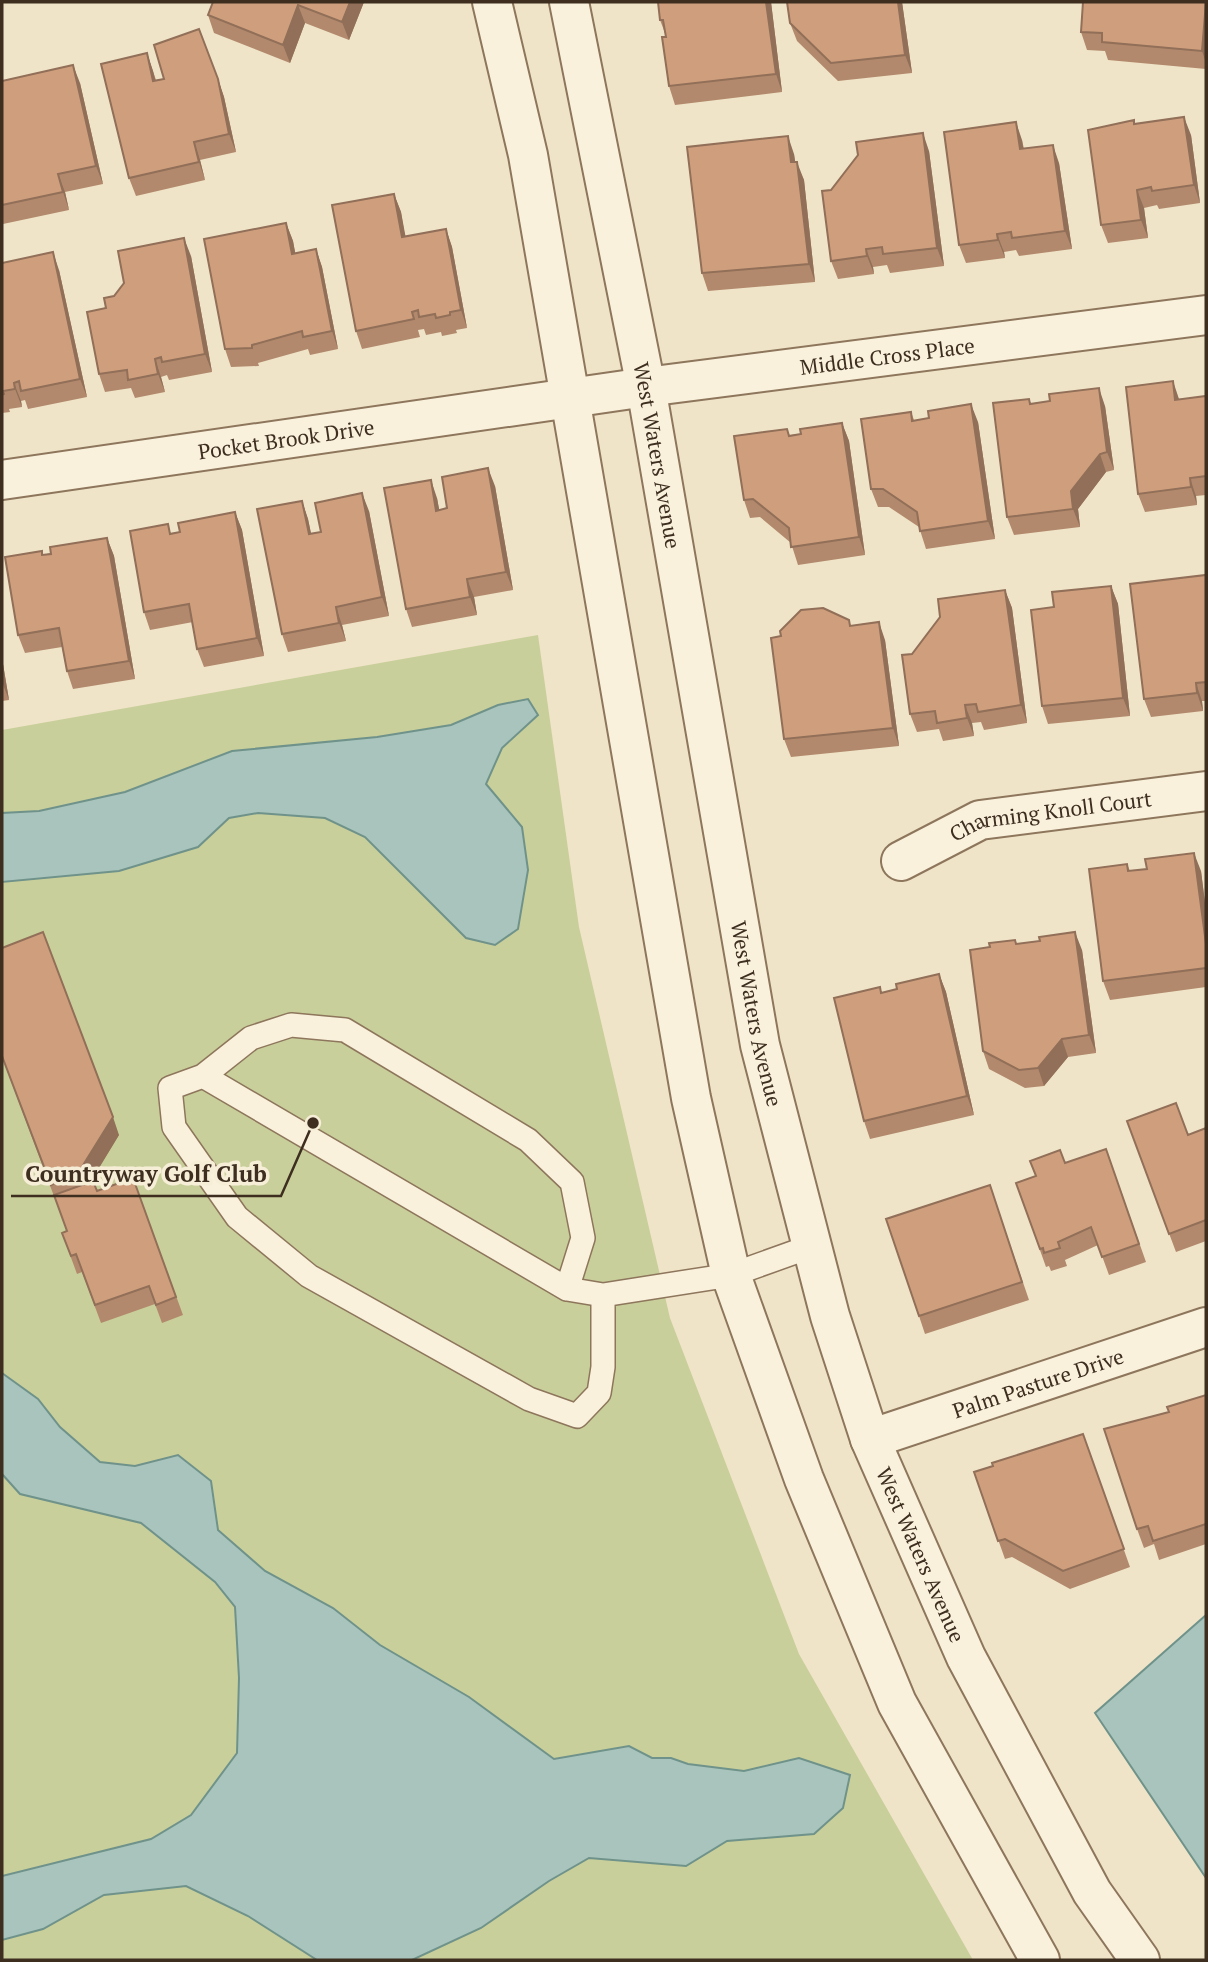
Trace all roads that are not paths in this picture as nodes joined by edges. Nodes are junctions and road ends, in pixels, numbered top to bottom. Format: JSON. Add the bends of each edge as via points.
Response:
{"nodes":[{"id":1,"x":492,"y":2,"type":"edge"},
{"id":2,"x":569,"y":2,"type":"edge"},
{"id":3,"x":1206,"y":315,"type":"edge"},
{"id":4,"x":646,"y":387,"type":"junction"},
{"id":5,"x":569,"y":398,"type":"junction"},
{"id":6,"x":2,"y":480,"type":"edge"},
{"id":7,"x":1206,"y":791,"type":"edge"},
{"id":8,"x":901,"y":861,"type":"dead end"},
{"id":9,"x":203,"y":1076,"type":"junction"},
{"id":10,"x":812,"y":1246,"type":"junction"},
{"id":11,"x":731,"y":1275,"type":"junction"},
{"id":12,"x":567,"y":1289,"type":"junction"},
{"id":13,"x":603,"y":1295,"type":"junction"},
{"id":14,"x":1206,"y":1327,"type":"edge"},
{"id":15,"x":870,"y":1439,"type":"junction"},
{"id":16,"x":1040,"y":1960,"type":"edge"},
{"id":17,"x":1140,"y":1960,"type":"edge"}],
"edges":[{"from":1,"to":5,"type":"street","via":[[528,155]]},
{"from":2,"to":4,"type":"street","name":"West Waters Avenue"},
{"from":3,"to":4,"type":"street","name":"Middle Cross Place"},
{"from":4,"to":5,"type":"street","name":"Middle Cross Place"},
{"from":4,"to":10,"type":"street","name":"West Waters Avenue","via":[[760,1045]]},
{"from":5,"to":6,"type":"street","name":"Pocket Brook Drive"},
{"from":5,"to":11,"type":"street","via":[[691,1098]]},
{"from":7,"to":8,"type":"street","name":"Charming Knoll Court","via":[[980,820]]},
{"from":9,"to":12,"type":"lane"},
{"from":9,"to":12,"type":"lane","via":[[251,1038],[291,1025],[345,1030],[528,1140],[572,1182],[583,1238]]},
{"from":9,"to":13,"type":"lane","via":[[170,1088],[174,1127],[237,1217],[309,1276],[529,1399],[577,1416],[599,1393]]},
{"from":10,"to":11,"type":"lane"},
{"from":10,"to":15,"type":"street","name":"West Waters Avenue"},
{"from":11,"to":13,"type":"lane"},
{"from":11,"to":16,"type":"street","via":[[804,1479],[897,1703]]},
{"from":12,"to":13,"type":"lane"},
{"from":14,"to":15,"type":"street","name":"Palm Pasture Drive"},
{"from":15,"to":17,"type":"street","name":"West Waters Avenue","via":[[966,1657],[1092,1892]]}]}
